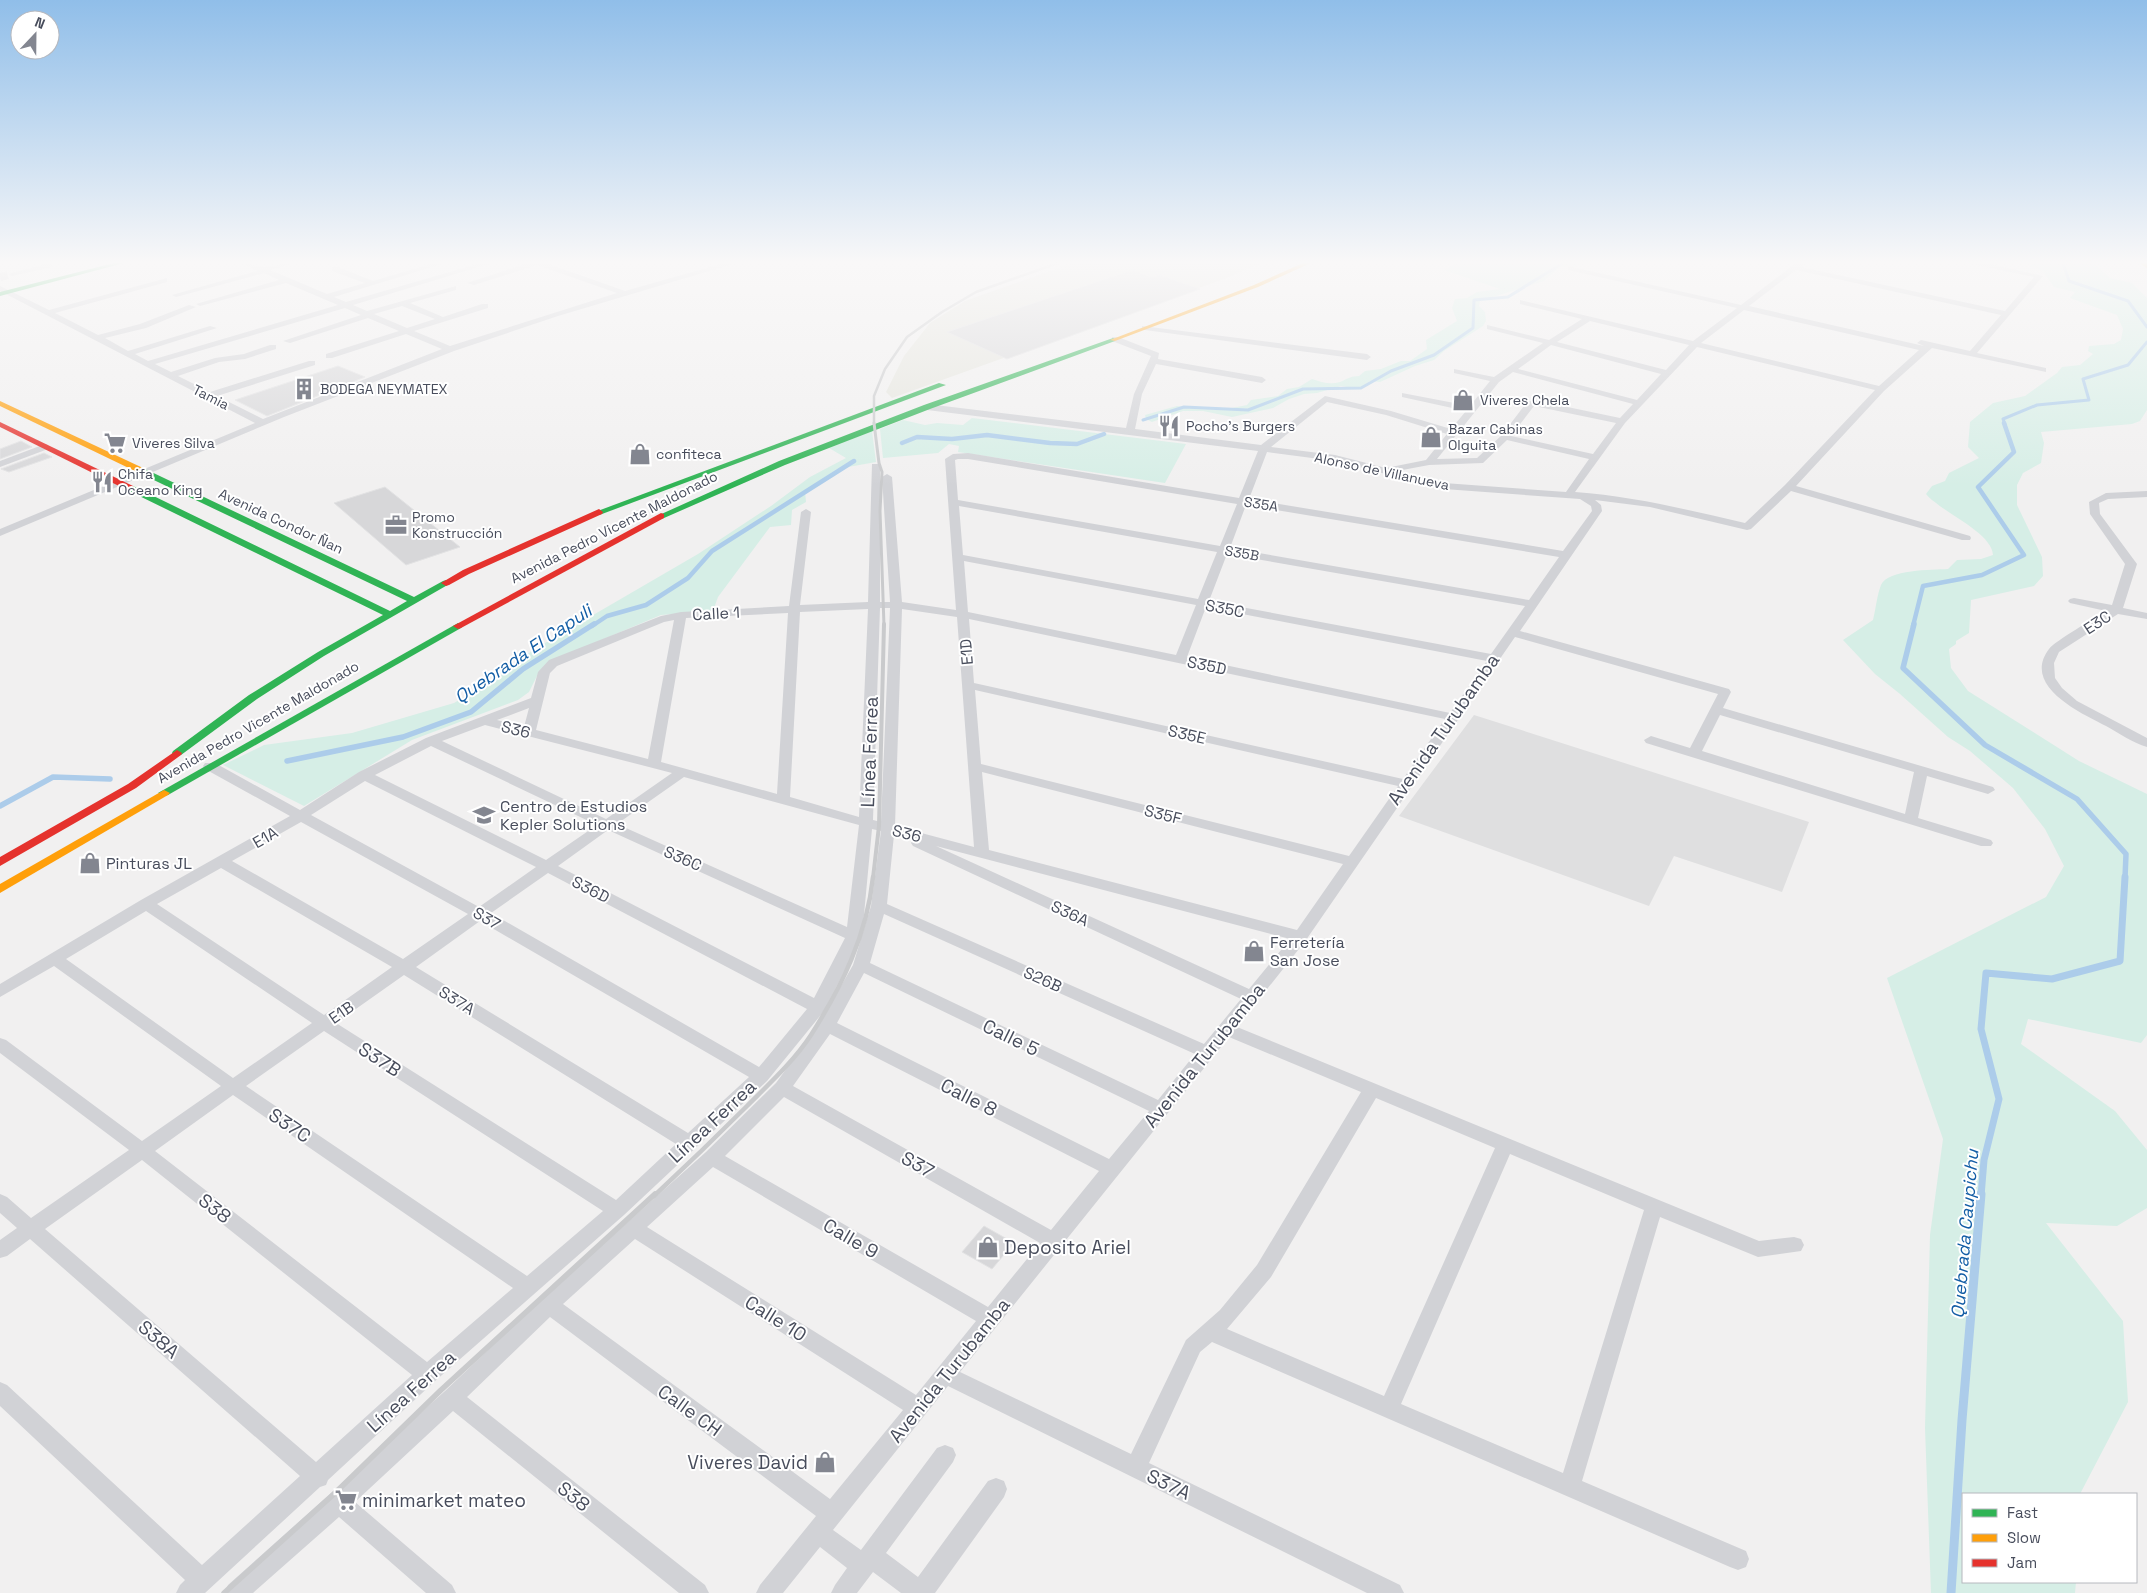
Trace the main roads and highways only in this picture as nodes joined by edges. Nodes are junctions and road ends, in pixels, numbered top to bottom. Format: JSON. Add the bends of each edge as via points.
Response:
{"nodes":[{"id":1,"x":1120,"y":337,"type":"edge"},
{"id":2,"x":949,"y":383,"type":"dead end"},
{"id":3,"x":0,"y":403,"type":"edge"},
{"id":4,"x":0,"y":424,"type":"edge"},
{"id":5,"x":641,"y":505,"type":"junction"},
{"id":6,"x":673,"y":510,"type":"junction"},
{"id":7,"x":597,"y":513,"type":"junction"},
{"id":8,"x":636,"y":530,"type":"junction"},
{"id":9,"x":414,"y":601,"type":"junction"},
{"id":10,"x":390,"y":614,"type":"junction"},
{"id":11,"x":0,"y":862,"type":"edge"},
{"id":12,"x":0,"y":889,"type":"edge"}],
"edges":[{"from":1,"to":6,"type":"main road","name":"Avenida Pedro Vicente Maldonado","via":[[927,407],[731,483]]},
{"from":2,"to":5,"type":"main road","name":"Avenida Pedro Vicente Maldonado","via":[[875,408]]},
{"from":3,"to":9,"type":"main road","name":"Avenida Condor Ñan"},
{"from":4,"to":10,"type":"main road"},
{"from":5,"to":6,"type":"main road","via":[[656,512]]},
{"from":5,"to":7,"type":"main road","name":"Avenida Pedro Vicente Maldonado"},
{"from":6,"to":8,"type":"main road","name":"Avenida Pedro Vicente Maldonado"},
{"from":7,"to":8,"type":"main road","via":[[623,517]]},
{"from":7,"to":9,"type":"main road","name":"Avenida Pedro Vicente Maldonado","via":[[466,572]]},
{"from":8,"to":12,"type":"main road","name":"Avenida Pedro Vicente Maldonado","via":[[466,621]]},
{"from":9,"to":10,"type":"main road","name":"Avenida Pedro Vicente Maldonado"},
{"from":10,"to":11,"type":"main road","name":"Avenida Pedro Vicente Maldonado","via":[[253,697],[132,786]]}]}
